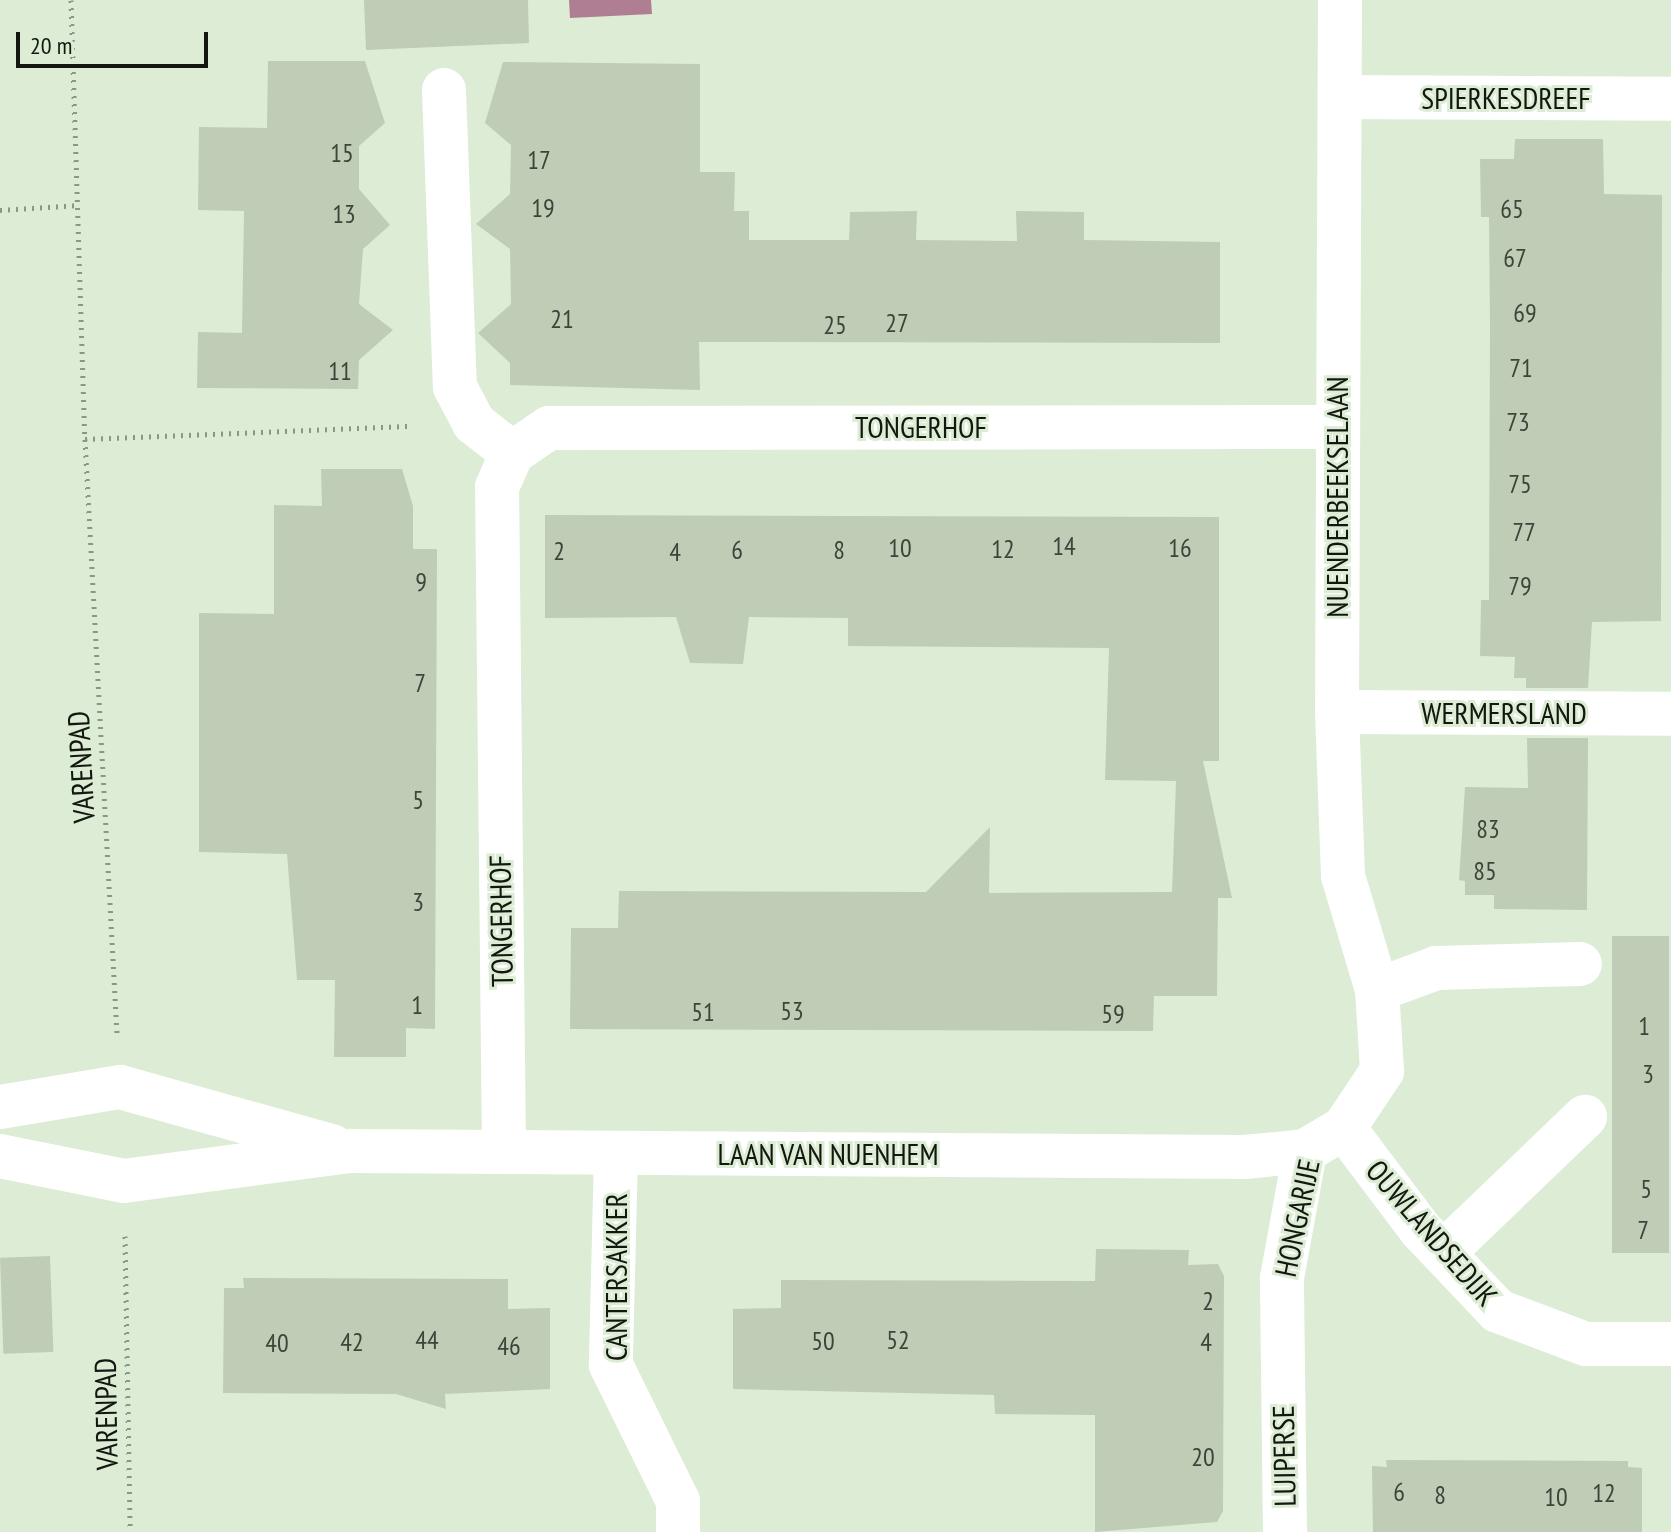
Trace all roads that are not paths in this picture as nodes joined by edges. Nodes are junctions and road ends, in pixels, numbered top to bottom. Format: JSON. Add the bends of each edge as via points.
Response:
{"nodes":[{"id":1,"x":1340,"y":0,"type":"edge"},
{"id":2,"x":444,"y":90,"type":"dead end"},
{"id":3,"x":1340,"y":97,"type":"junction"},
{"id":4,"x":1671,"y":99,"type":"edge"},
{"id":5,"x":1337,"y":427,"type":"junction"},
{"id":6,"x":512,"y":453,"type":"junction"},
{"id":7,"x":1337,"y":712,"type":"junction"},
{"id":8,"x":1671,"y":714,"type":"edge"},
{"id":9,"x":1580,"y":964,"type":"dead end"},
{"id":10,"x":1377,"y":990,"type":"junction"},
{"id":11,"x":0,"y":1107,"type":"edge"},
{"id":12,"x":1585,"y":1117,"type":"dead end"},
{"id":13,"x":1344,"y":1128,"type":"junction"},
{"id":14,"x":350,"y":1151,"type":"junction"},
{"id":15,"x":504,"y":1151,"type":"junction"},
{"id":16,"x":1305,"y":1151,"type":"junction"},
{"id":17,"x":616,"y":1153,"type":"junction"},
{"id":18,"x":0,"y":1156,"type":"edge"},
{"id":19,"x":1443,"y":1253,"type":"junction"},
{"id":20,"x":1671,"y":1344,"type":"edge"},
{"id":21,"x":1282,"y":1380,"type":"joint"},
{"id":22,"x":678,"y":1532,"type":"edge"},
{"id":23,"x":1285,"y":1532,"type":"edge"}],
"edges":[{"from":1,"to":3,"type":"street","name":"NUENDERBEEKSELAAN"},
{"from":2,"to":6,"type":"street","via":[[455,387],[474,423]]},
{"from":3,"to":4,"type":"street","name":"SPIERKESDREEF"},
{"from":3,"to":5,"type":"street","name":"NUENDERBEEKSELAAN"},
{"from":5,"to":6,"type":"street","name":"TONGERHOF","via":[[549,428]]},
{"from":5,"to":7,"type":"street","name":"NUENDERBEEKSELAAN"},
{"from":6,"to":15,"type":"street","name":"TONGERHOF","via":[[497,487]]},
{"from":7,"to":8,"type":"street","name":"WERMERSLAND"},
{"from":7,"to":10,"type":"street","name":"NUENDERBEEKSELAAN","via":[[1343,876]]},
{"from":9,"to":10,"type":"street","via":[[1436,968]]},
{"from":10,"to":13,"type":"street","name":"HONGARIJE","via":[[1382,1071]]},
{"from":11,"to":14,"type":"street","name":"LAAN VAN NUENHEM","via":[[120,1087]]},
{"from":12,"to":19,"type":"street"},
{"from":13,"to":16,"type":"street","name":"HONGARIJE"},
{"from":13,"to":19,"type":"street","name":"OUWLANDSEDIJK"},
{"from":14,"to":15,"type":"street","name":"LAAN VAN NUENHEM"},
{"from":14,"to":18,"type":"street","name":"LAAN VAN NUENHEM","via":[[124,1181]]},
{"from":15,"to":17,"type":"street","name":"LAAN VAN NUENHEM"},
{"from":16,"to":17,"type":"street","name":"LAAN VAN NUENHEM","via":[[1245,1157]]},
{"from":16,"to":21,"type":"street","name":"HONGARIJE","via":[[1282,1278]]},
{"from":17,"to":22,"type":"street","name":"CANTERSAKKER","via":[[611,1365],[678,1501]]},
{"from":19,"to":20,"type":"street","name":"OUWLANDSEDIJK","via":[[1498,1311],[1586,1344]]},
{"from":21,"to":23,"type":"street","name":"LUIPERSE"}]}
